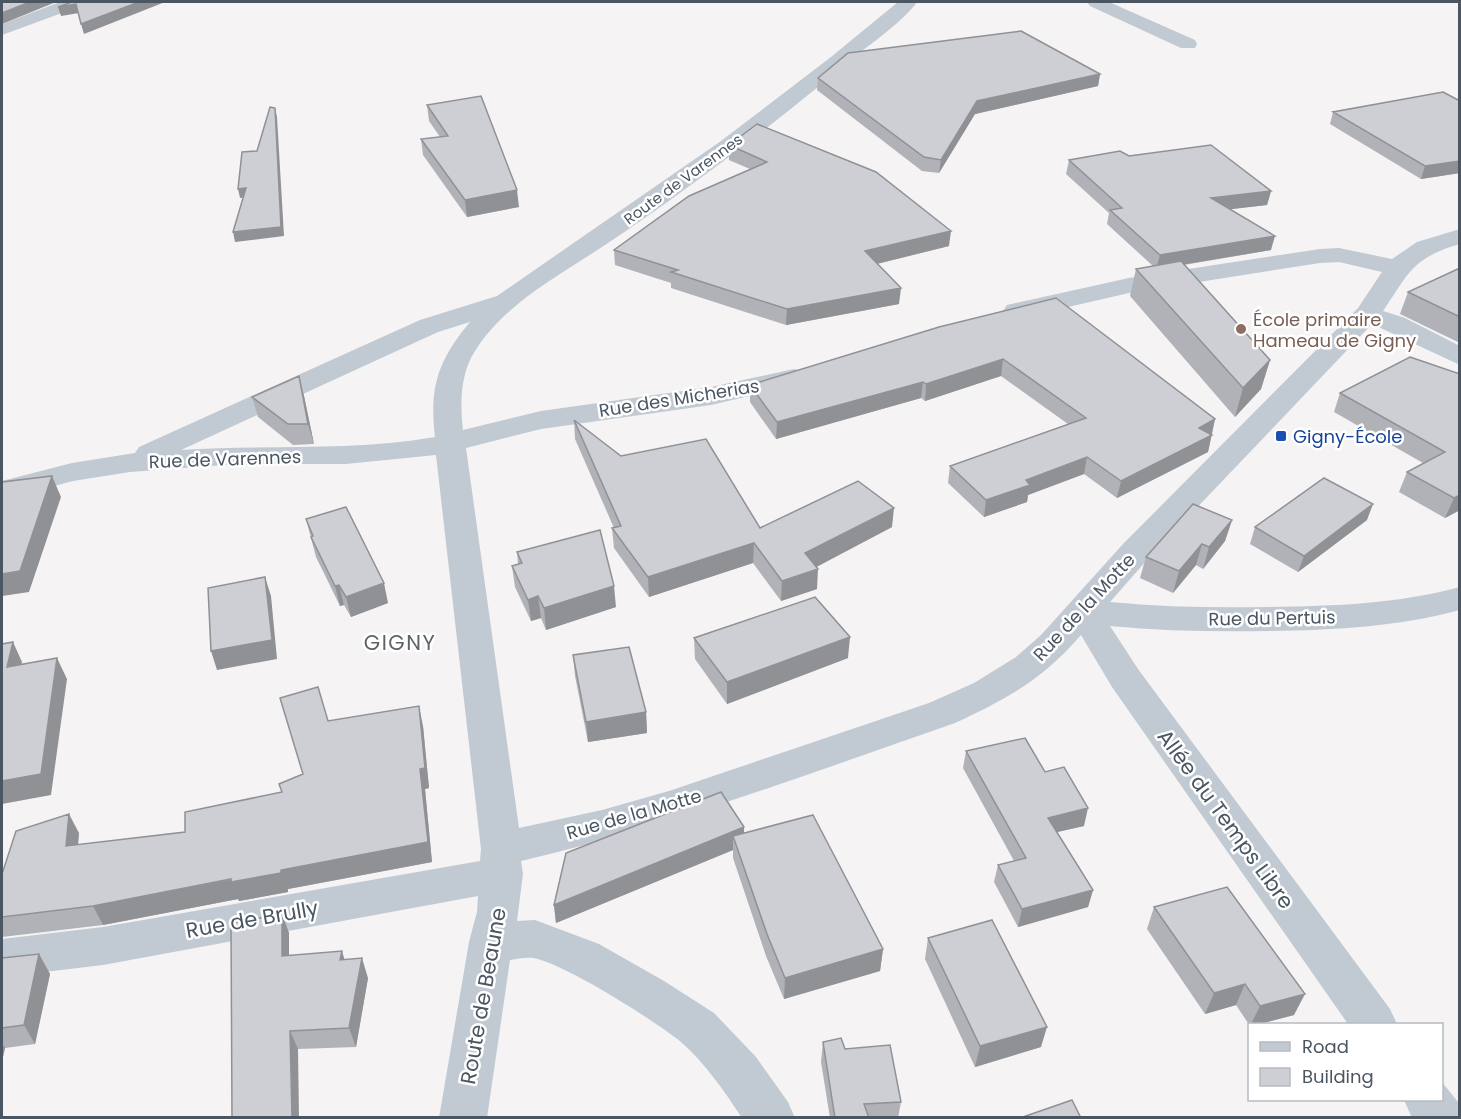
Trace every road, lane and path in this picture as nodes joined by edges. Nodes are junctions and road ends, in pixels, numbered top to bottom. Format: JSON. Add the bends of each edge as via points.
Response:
{"nodes":[{"id":1,"x":75,"y":2,"type":"edge"},
{"id":2,"x":908,"y":2,"type":"edge"},
{"id":3,"x":1096,"y":2,"type":"edge"},
{"id":4,"x":2,"y":30,"type":"edge"},
{"id":5,"x":1188,"y":45,"type":"dead end"},
{"id":6,"x":1460,"y":236,"type":"edge"},
{"id":7,"x":1397,"y":268,"type":"junction"},
{"id":8,"x":507,"y":302,"type":"junction"},
{"id":9,"x":1367,"y":314,"type":"junction"},
{"id":10,"x":992,"y":317,"type":"edge"},
{"id":11,"x":1460,"y":357,"type":"edge"},
{"id":12,"x":822,"y":368,"type":"edge"},
{"id":13,"x":450,"y":443,"type":"junction"},
{"id":14,"x":130,"y":463,"type":"junction"},
{"id":15,"x":2,"y":490,"type":"edge"},
{"id":16,"x":1460,"y":598,"type":"edge"},
{"id":17,"x":1083,"y":610,"type":"junction"},
{"id":18,"x":502,"y":862,"type":"junction"},
{"id":19,"x":491,"y":942,"type":"junction"},
{"id":20,"x":2,"y":958,"type":"edge"},
{"id":21,"x":1373,"y":1023,"type":"edge"},
{"id":22,"x":1429,"y":1101,"type":"edge"},
{"id":23,"x":463,"y":1118,"type":"edge"},
{"id":24,"x":771,"y":1118,"type":"edge"},
{"id":25,"x":1441,"y":1118,"type":"edge"}],
"edges":[{"from":1,"to":4,"type":"street"},
{"from":2,"to":8,"type":"street","name":"Route de Varennes","via":[[770,116]]},
{"from":3,"to":5,"type":"street"},
{"from":6,"to":7,"type":"street","name":"Rue de la Motte","via":[[1434,243]]},
{"from":7,"to":9,"type":"street","name":"Rue de la Motte"},
{"from":7,"to":10,"type":"street","via":[[1339,255],[1320,256],[1103,291]]},
{"from":8,"to":13,"type":"street","name":"Route de Beaune","via":[[463,347],[454,366],[447,411]]},
{"from":8,"to":14,"type":"street","via":[[429,326]]},
{"from":9,"to":11,"type":"street","via":[[1396,324]]},
{"from":9,"to":17,"type":"street","name":"Rue de la Motte"},
{"from":12,"to":13,"type":"street","name":"Rue des Micherias","via":[[749,389],[541,420]]},
{"from":13,"to":14,"type":"street","name":"Rue de Varennes","via":[[346,455],[237,455]]},
{"from":13,"to":18,"type":"street","name":"Route de Beaune"},
{"from":14,"to":15,"type":"street","name":"Rue de Varennes","via":[[72,472]]},
{"from":16,"to":17,"type":"street","name":"Rue du Pertuis","via":[[1411,611],[1315,618],[1158,619]]},
{"from":17,"to":18,"type":"street","name":"Rue de la Motte","via":[[1029,666],[942,713]]},
{"from":17,"to":21,"type":"street","name":"Allée du Temps Libre","via":[[1125,678]]},
{"from":18,"to":19,"type":"street","name":"Route de Beaune"},
{"from":18,"to":20,"type":"street","name":"Rue de Brully","via":[[103,946]]},
{"from":19,"to":23,"type":"street","name":"Route de Beaune"},
{"from":19,"to":24,"type":"street","via":[[535,939],[583,958],[648,994],[698,1028],[739,1072]]},
{"from":22,"to":25,"type":"street"}]}
